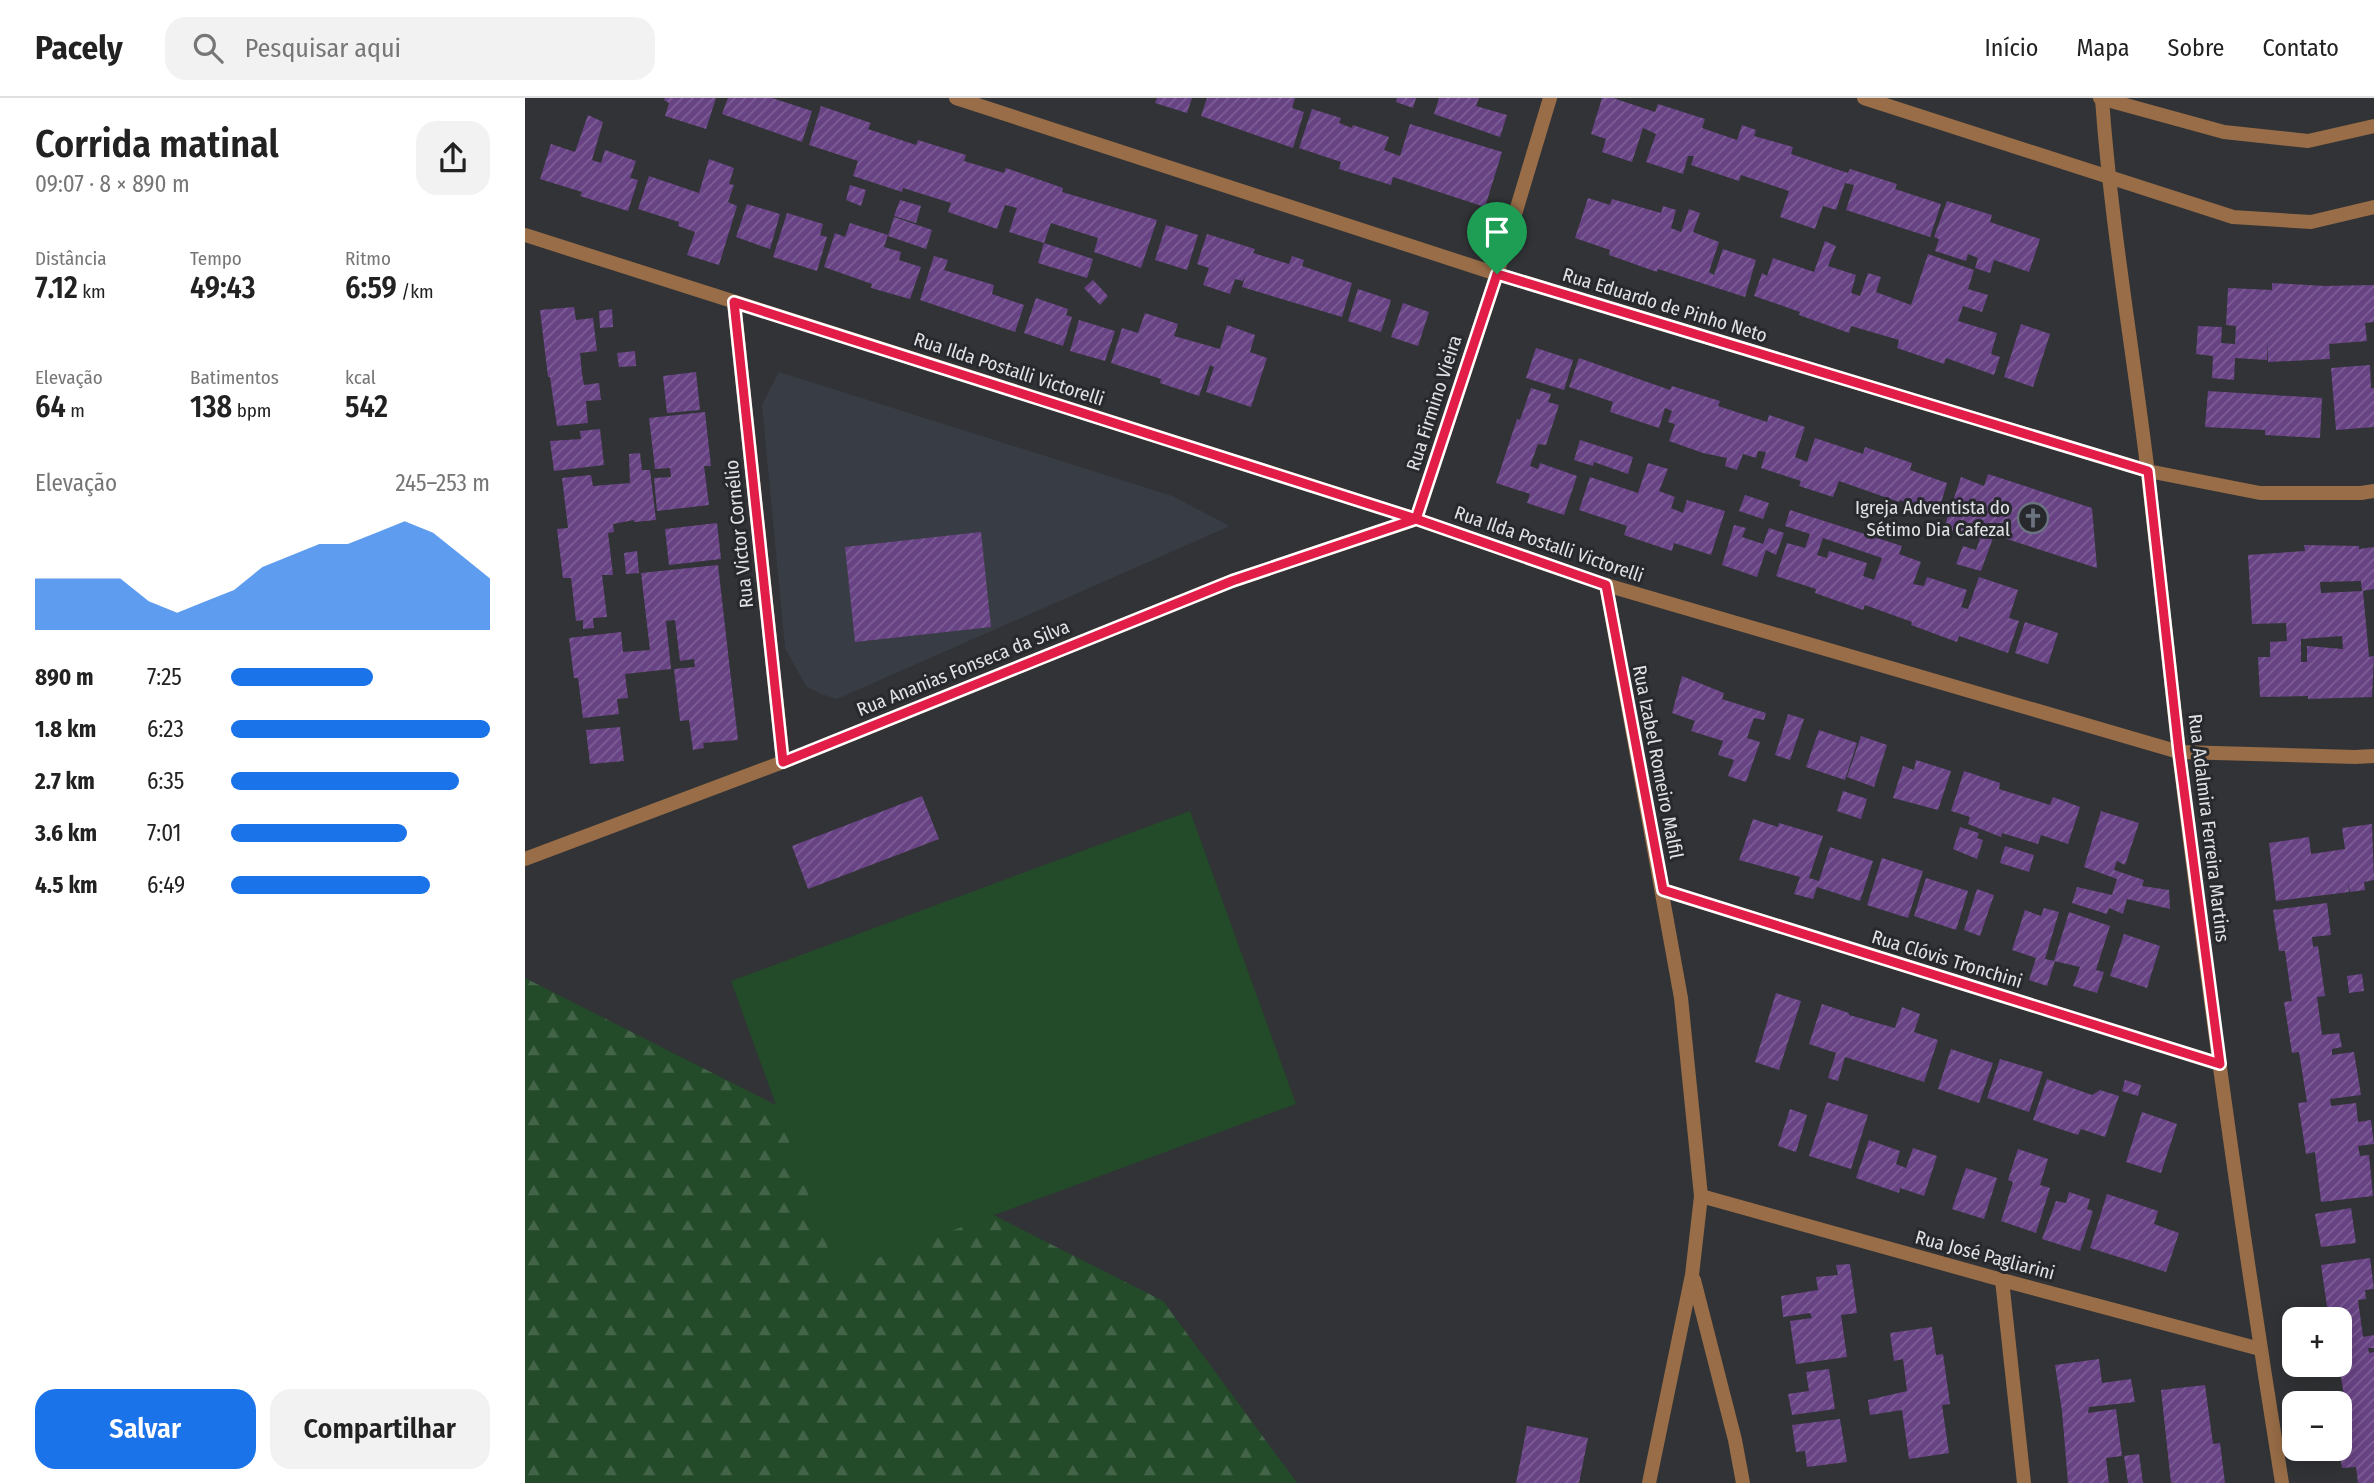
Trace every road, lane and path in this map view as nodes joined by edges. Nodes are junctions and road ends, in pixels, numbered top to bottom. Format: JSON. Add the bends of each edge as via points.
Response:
{"nodes":[{"id":1,"x":956,"y":98,"type":"edge"},
{"id":2,"x":1550,"y":98,"type":"edge"},
{"id":3,"x":1864,"y":98,"type":"edge"},
{"id":4,"x":2101,"y":98,"type":"edge"},
{"id":5,"x":2374,"y":126,"type":"edge"},
{"id":6,"x":2107,"y":176,"type":"junction"},
{"id":7,"x":2374,"y":207,"type":"edge"},
{"id":8,"x":525,"y":234,"type":"edge"},
{"id":9,"x":1497,"y":274,"type":"junction"},
{"id":10,"x":734,"y":302,"type":"junction"},
{"id":11,"x":2148,"y":471,"type":"junction"},
{"id":12,"x":2374,"y":491,"type":"edge"},
{"id":13,"x":1416,"y":519,"type":"junction"},
{"id":14,"x":1606,"y":585,"type":"junction"},
{"id":15,"x":2179,"y":752,"type":"junction"},
{"id":16,"x":2374,"y":756,"type":"edge"},
{"id":17,"x":783,"y":762,"type":"junction"},
{"id":18,"x":525,"y":854,"type":"edge"},
{"id":19,"x":1663,"y":890,"type":"junction"},
{"id":20,"x":2220,"y":1064,"type":"junction"},
{"id":21,"x":1701,"y":1196,"type":"junction"},
{"id":22,"x":1692,"y":1275,"type":"junction"},
{"id":23,"x":2002,"y":1280,"type":"junction"},
{"id":24,"x":2260,"y":1349,"type":"junction"},
{"id":25,"x":1649,"y":1483,"type":"edge"},
{"id":26,"x":1743,"y":1483,"type":"edge"},
{"id":27,"x":2024,"y":1483,"type":"edge"},
{"id":28,"x":2282,"y":1483,"type":"edge"}],
"edges":[{"from":1,"to":9,"type":"street","name":"Rua Eduardo de Pinho Neto"},
{"from":2,"to":9,"type":"street","name":"Rua Firmino Vieira"},
{"from":3,"to":6,"type":"street"},
{"from":4,"to":5,"type":"street","via":[[2224,132],[2308,141]]},
{"from":4,"to":6,"type":"street","name":"Rua Adalmira Ferreira Martins"},
{"from":6,"to":7,"type":"street","via":[[2233,217],[2311,222]]},
{"from":6,"to":11,"type":"street","name":"Rua Adalmira Ferreira Martins"},
{"from":8,"to":10,"type":"street","name":"Rua Ilda Postalli Victorelli"},
{"from":9,"to":11,"type":"street","name":"Rua Eduardo de Pinho Neto"},
{"from":9,"to":13,"type":"street","name":"Rua Firmino Vieira"},
{"from":10,"to":13,"type":"street","name":"Rua Ilda Postalli Victorelli"},
{"from":10,"to":17,"type":"street","name":"Rua Victor Cornélio"},
{"from":11,"to":12,"type":"street","name":"Rua Eduardo de Pinho Neto","via":[[2260,493]]},
{"from":11,"to":15,"type":"street","name":"Rua Adalmira Ferreira Martins"},
{"from":13,"to":14,"type":"street","name":"Rua Ilda Postalli Victorelli"},
{"from":13,"to":17,"type":"street","name":"Rua Ananias Fonseca da Silva","via":[[1232,581]]},
{"from":14,"to":15,"type":"street","name":"Rua Ilda Postalli Victorelli"},
{"from":14,"to":19,"type":"street","name":"Rua Izabel Romeiro Malfil"},
{"from":15,"to":16,"type":"street","name":"Rua Ilda Postalli Victorelli"},
{"from":15,"to":20,"type":"street","name":"Rua Adalmira Ferreira Martins"},
{"from":17,"to":18,"type":"street","name":"Rua Ananias Fonseca da Silva"},
{"from":19,"to":20,"type":"street","name":"Rua Clóvis Tronchini"},
{"from":19,"to":21,"type":"street","name":"Rua Izabel Romeiro Malfil","via":[[1681,998]]},
{"from":20,"to":24,"type":"street","name":"Rua Adalmira Ferreira Martins"},
{"from":21,"to":22,"type":"street","name":"Rua Izabel Romeiro Malfil"},
{"from":21,"to":23,"type":"street","name":"Rua José Pagliarini"},
{"from":22,"to":25,"type":"street","name":"Rua Izabel Romeiro Malfil"},
{"from":22,"to":26,"type":"street"},
{"from":23,"to":24,"type":"street","name":"Rua José Pagliarini"},
{"from":23,"to":27,"type":"street"},
{"from":24,"to":28,"type":"street","name":"Rua Adalmira Ferreira Martins"}]}
